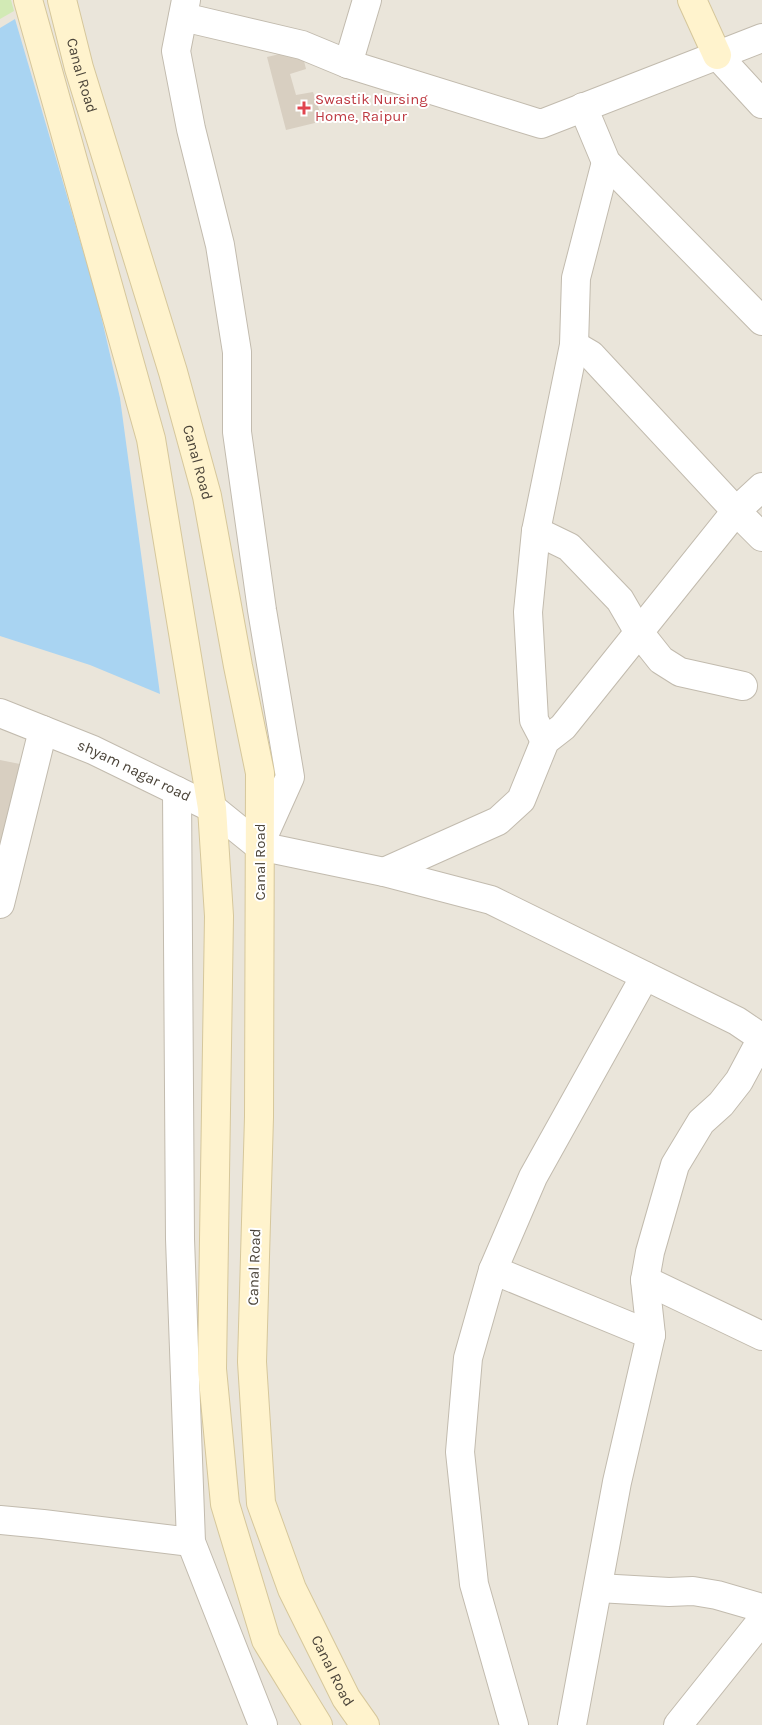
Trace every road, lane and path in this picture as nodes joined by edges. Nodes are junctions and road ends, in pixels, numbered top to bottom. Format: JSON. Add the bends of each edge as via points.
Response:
{"nodes":[{"id":1,"x":28,"y":0,"type":"edge"},
{"id":2,"x":62,"y":0,"type":"edge"},
{"id":3,"x":366,"y":0,"type":"edge"},
{"id":4,"x":692,"y":0,"type":"edge"},
{"id":5,"x":185,"y":9,"type":"edge"},
{"id":6,"x":762,"y":38,"type":"edge"},
{"id":7,"x":717,"y":55,"type":"junction"},
{"id":8,"x":348,"y":64,"type":"junction"},
{"id":9,"x":762,"y":104,"type":"edge"},
{"id":10,"x":583,"y":107,"type":"junction"},
{"id":11,"x":606,"y":162,"type":"junction"},
{"id":12,"x":762,"y":321,"type":"edge"},
{"id":13,"x":574,"y":345,"type":"junction"},
{"id":14,"x":762,"y":487,"type":"edge"},
{"id":15,"x":736,"y":511,"type":"junction"},
{"id":16,"x":536,"y":531,"type":"junction"},
{"id":17,"x":762,"y":537,"type":"edge"},
{"id":18,"x":638,"y":631,"type":"junction"},
{"id":19,"x":743,"y":686,"type":"dead end"},
{"id":20,"x":0,"y":713,"type":"edge"},
{"id":21,"x":43,"y":730,"type":"junction"},
{"id":22,"x":545,"y":741,"type":"junction"},
{"id":23,"x":177,"y":791,"type":"junction"},
{"id":24,"x":212,"y":808,"type":"junction"},
{"id":25,"x":259,"y":846,"type":"junction"},
{"id":26,"x":384,"y":872,"type":"junction"},
{"id":27,"x":0,"y":904,"type":"edge"},
{"id":28,"x":645,"y":976,"type":"junction"},
{"id":29,"x":762,"y":1038,"type":"edge"},
{"id":30,"x":493,"y":1270,"type":"junction"},
{"id":31,"x":645,"y":1280,"type":"junction"},
{"id":32,"x":651,"y":1335,"type":"junction"},
{"id":33,"x":762,"y":1336,"type":"edge"},
{"id":34,"x":0,"y":1520,"type":"edge"},
{"id":35,"x":190,"y":1542,"type":"junction"},
{"id":36,"x":598,"y":1588,"type":"junction"},
{"id":37,"x":762,"y":1608,"type":"edge"},
{"id":38,"x":762,"y":1620,"type":"edge"},
{"id":39,"x":263,"y":1725,"type":"edge"},
{"id":40,"x":318,"y":1725,"type":"edge"},
{"id":41,"x":365,"y":1725,"type":"edge"},
{"id":42,"x":514,"y":1725,"type":"edge"},
{"id":43,"x":572,"y":1725,"type":"edge"},
{"id":44,"x":678,"y":1725,"type":"edge"}],
"edges":[{"from":1,"to":24,"type":"main road","name":"Canal Road","via":[[150,439]]},
{"from":2,"to":25,"type":"main road","name":"Canal Road","via":[[207,496],[260,773]]},
{"from":3,"to":8,"type":"street"},
{"from":4,"to":7,"type":"main road"},
{"from":5,"to":8,"type":"street","via":[[302,45]]},
{"from":5,"to":25,"type":"street","via":[[176,51],[220,245],[236,343],[237,432],[290,777]]},
{"from":6,"to":7,"type":"street"},
{"from":7,"to":9,"type":"street"},
{"from":7,"to":10,"type":"street"},
{"from":8,"to":10,"type":"street","via":[[541,124]]},
{"from":10,"to":11,"type":"street"},
{"from":11,"to":12,"type":"street"},
{"from":11,"to":13,"type":"street","via":[[576,278]]},
{"from":13,"to":15,"type":"street","via":[[591,355]]},
{"from":13,"to":16,"type":"street"},
{"from":14,"to":15,"type":"street"},
{"from":15,"to":17,"type":"street"},
{"from":15,"to":18,"type":"street"},
{"from":16,"to":18,"type":"street","via":[[569,547],[620,600]]},
{"from":16,"to":22,"type":"street","via":[[528,612],[534,720]]},
{"from":18,"to":19,"type":"street","via":[[661,660],[680,672]]},
{"from":18,"to":22,"type":"street","via":[[563,727]]},
{"from":20,"to":21,"type":"street","name":"shyam nagar road"},
{"from":21,"to":23,"type":"street","name":"shyam nagar road","via":[[93,750]]},
{"from":21,"to":27,"type":"street"},
{"from":22,"to":26,"type":"street","via":[[521,800],[498,821]]},
{"from":23,"to":24,"type":"street","name":"shyam nagar road"},
{"from":23,"to":35,"type":"street","via":[[180,1239]]},
{"from":24,"to":25,"type":"street","name":"shyam nagar road"},
{"from":24,"to":40,"type":"main road","name":"Canal Road","via":[[220,916],[212,1369],[225,1504],[266,1640]]},
{"from":25,"to":26,"type":"street"},
{"from":25,"to":41,"type":"main road","name":"Canal Road","via":[[259,1117],[252,1362],[261,1503],[292,1589],[346,1698]]},
{"from":26,"to":28,"type":"street","via":[[491,900]]},
{"from":28,"to":29,"type":"street","via":[[737,1021]]},
{"from":28,"to":30,"type":"street","via":[[533,1177]]},
{"from":29,"to":31,"type":"street","via":[[739,1081],[701,1122],[675,1165]]},
{"from":30,"to":32,"type":"street"},
{"from":30,"to":42,"type":"street","via":[[468,1358],[460,1452],[474,1584]]},
{"from":31,"to":32,"type":"street"},
{"from":31,"to":33,"type":"street"},
{"from":32,"to":36,"type":"street","via":[[617,1482]]},
{"from":34,"to":35,"type":"street"},
{"from":35,"to":39,"type":"street"},
{"from":36,"to":37,"type":"street","via":[[694,1591]]},
{"from":36,"to":43,"type":"street"},
{"from":38,"to":44,"type":"street"}]}
